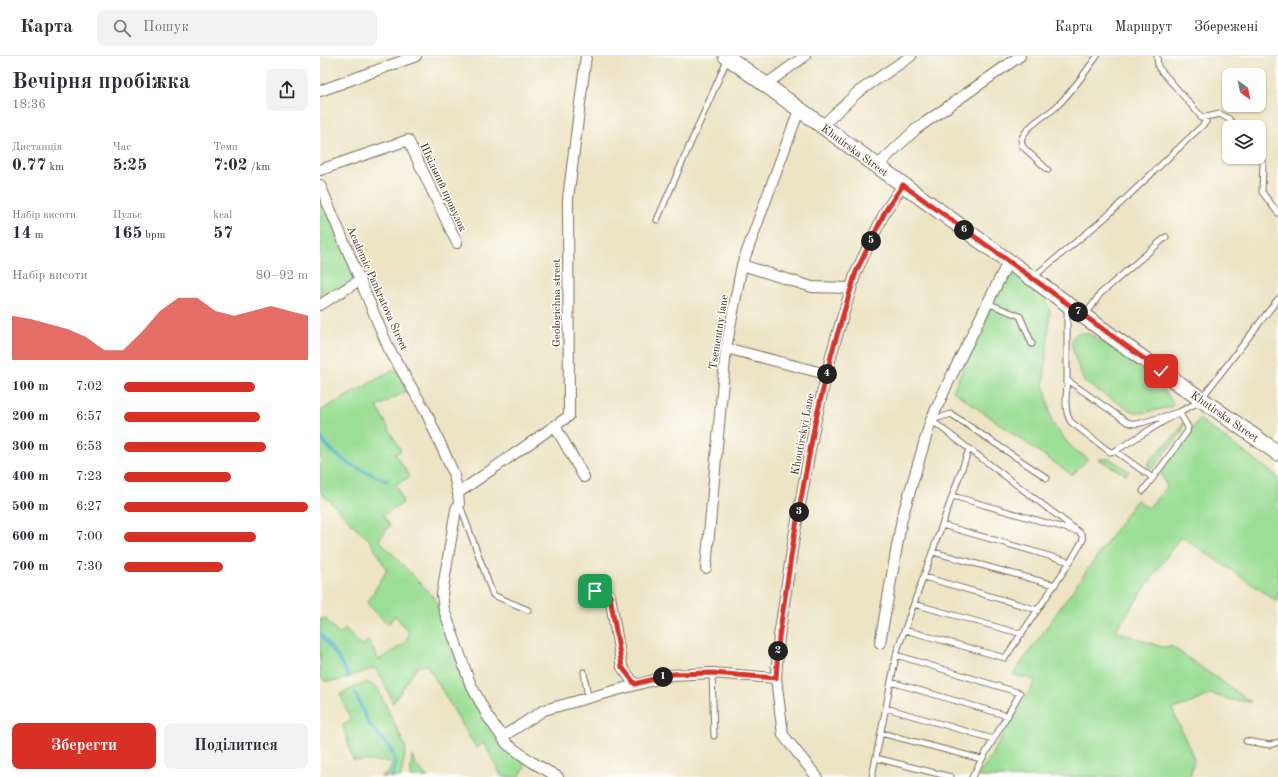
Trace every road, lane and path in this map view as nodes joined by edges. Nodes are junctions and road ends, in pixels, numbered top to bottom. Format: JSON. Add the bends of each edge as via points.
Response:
{"nodes":[{"id":1,"x":416,"y":56,"type":"edge"},
{"id":2,"x":586,"y":56,"type":"edge"},
{"id":3,"x":805,"y":56,"type":"edge"},
{"id":4,"x":911,"y":56,"type":"edge"},
{"id":5,"x":1020,"y":56,"type":"edge"},
{"id":6,"x":1097,"y":56,"type":"edge"},
{"id":7,"x":1157,"y":56,"type":"edge"},
{"id":8,"x":727,"y":57,"type":"edge"},
{"id":9,"x":765,"y":85,"type":"junction"},
{"id":10,"x":320,"y":91,"type":"edge"},
{"id":11,"x":799,"y":110,"type":"junction"},
{"id":12,"x":1202,"y":118,"type":"junction"},
{"id":13,"x":1231,"y":120,"type":"edge"},
{"id":14,"x":822,"y":126,"type":"junction"},
{"id":15,"x":1263,"y":164,"type":"edge"},
{"id":16,"x":877,"y":166,"type":"junction"},
{"id":17,"x":320,"y":170,"type":"edge"},
{"id":18,"x":1048,"y":170,"type":"dead end"},
{"id":19,"x":320,"y":185,"type":"edge"},
{"id":20,"x":903,"y":185,"type":"junction"},
{"id":21,"x":1278,"y":213,"type":"edge"},
{"id":22,"x":657,"y":220,"type":"dead end"},
{"id":23,"x":1166,"y":237,"type":"dead end"},
{"id":24,"x":457,"y":243,"type":"dead end"},
{"id":25,"x":1008,"y":262,"type":"junction"},
{"id":26,"x":742,"y":265,"type":"junction"},
{"id":27,"x":1032,"y":278,"type":"junction"},
{"id":28,"x":360,"y":280,"type":"junction"},
{"id":29,"x":851,"y":288,"type":"junction"},
{"id":30,"x":1278,"y":299,"type":"edge"},
{"id":31,"x":986,"y":302,"type":"junction"},
{"id":32,"x":1067,"y":304,"type":"junction"},
{"id":33,"x":320,"y":305,"type":"edge"},
{"id":34,"x":1084,"y":316,"type":"junction"},
{"id":35,"x":1032,"y":344,"type":"dead end"},
{"id":36,"x":726,"y":348,"type":"junction"},
{"id":37,"x":826,"y":374,"type":"junction"},
{"id":38,"x":1067,"y":380,"type":"junction"},
{"id":39,"x":1200,"y":399,"type":"junction"},
{"id":40,"x":1179,"y":412,"type":"junction"},
{"id":41,"x":931,"y":420,"type":"junction"},
{"id":42,"x":555,"y":426,"type":"junction"},
{"id":43,"x":969,"y":449,"type":"junction"},
{"id":44,"x":1115,"y":451,"type":"junction"},
{"id":45,"x":1278,"y":453,"type":"edge"},
{"id":46,"x":584,"y":477,"type":"dead end"},
{"id":47,"x":1047,"y":478,"type":"dead end"},
{"id":48,"x":1153,"y":478,"type":"junction"},
{"id":49,"x":1143,"y":491,"type":"dead end"},
{"id":50,"x":458,"y":493,"type":"junction"},
{"id":51,"x":953,"y":496,"type":"junction"},
{"id":52,"x":460,"y":504,"type":"junction"},
{"id":53,"x":942,"y":525,"type":"junction"},
{"id":54,"x":1079,"y":532,"type":"junction"},
{"id":55,"x":933,"y":552,"type":"junction"},
{"id":56,"x":1070,"y":562,"type":"junction"},
{"id":57,"x":706,"y":568,"type":"dead end"},
{"id":58,"x":924,"y":577,"type":"junction"},
{"id":59,"x":1055,"y":585,"type":"junction"},
{"id":60,"x":595,"y":591,"type":"dead end"},
{"id":61,"x":914,"y":604,"type":"junction"},
{"id":62,"x":528,"y":610,"type":"dead end"},
{"id":63,"x":1038,"y":610,"type":"junction"},
{"id":64,"x":905,"y":630,"type":"junction"},
{"id":65,"x":1022,"y":634,"type":"junction"},
{"id":66,"x":880,"y":643,"type":"dead end"},
{"id":67,"x":896,"y":655,"type":"junction"},
{"id":68,"x":584,"y":672,"type":"dead end"},
{"id":69,"x":712,"y":673,"type":"junction"},
{"id":70,"x":776,"y":678,"type":"junction"},
{"id":71,"x":891,"y":682,"type":"junction"},
{"id":72,"x":635,"y":684,"type":"junction"},
{"id":73,"x":588,"y":698,"type":"junction"},
{"id":74,"x":886,"y":708,"type":"junction"},
{"id":75,"x":1008,"y":716,"type":"junction"},
{"id":76,"x":881,"y":733,"type":"junction"},
{"id":77,"x":714,"y":736,"type":"dead end"},
{"id":78,"x":502,"y":737,"type":"junction"},
{"id":79,"x":994,"y":739,"type":"junction"},
{"id":80,"x":1246,"y":742,"type":"dead end"},
{"id":81,"x":1278,"y":742,"type":"edge"},
{"id":82,"x":876,"y":758,"type":"junction"},
{"id":83,"x":981,"y":759,"type":"junction"},
{"id":84,"x":558,"y":777,"type":"edge"},
{"id":85,"x":818,"y":777,"type":"edge"},
{"id":86,"x":872,"y":777,"type":"edge"},
{"id":87,"x":951,"y":777,"type":"edge"},
{"id":88,"x":972,"y":777,"type":"edge"}],
"edges":[{"from":1,"to":10,"type":"street"},
{"from":2,"to":42,"type":"street","name":"Geologichna street","via":[[568,199],[569,416]]},
{"from":3,"to":9,"type":"street"},
{"from":4,"to":14,"type":"street","via":[[858,92]]},
{"from":5,"to":16,"type":"street","via":[[916,128]]},
{"from":6,"to":18,"type":"lane","via":[[1057,106],[1024,133],[1021,140],[1023,147]]},
{"from":7,"to":12,"type":"lane","via":[[1158,67]]},
{"from":8,"to":9,"type":"main road","name":"Khutirska Street"},
{"from":8,"to":22,"type":"lane"},
{"from":9,"to":11,"type":"main road","name":"Khutirska Street"},
{"from":11,"to":14,"type":"main road","name":"Khutirska Street"},
{"from":11,"to":26,"type":"street","name":"Tsementny lane"},
{"from":12,"to":13,"type":"lane","via":[[1220,114]]},
{"from":12,"to":27,"type":"lane","via":[[1206,122],[1105,218]]},
{"from":14,"to":16,"type":"main road","name":"Khutirska Street"},
{"from":15,"to":21,"type":"lane","via":[[1262,192]]},
{"from":16,"to":20,"type":"main road","name":"Khutirska Street"},
{"from":17,"to":24,"type":"street","name":"Шкільний провулок","via":[[408,140]]},
{"from":19,"to":28,"type":"street","name":"Academic Pankratova Street"},
{"from":20,"to":25,"type":"main road","name":"Khutirska Street"},
{"from":20,"to":29,"type":"street","name":"Khoutirskyi Lane","via":[[886,210]]},
{"from":23,"to":34,"type":"lane","via":[[1100,294]]},
{"from":25,"to":27,"type":"main road","name":"Khutirska Street"},
{"from":25,"to":31,"type":"street"},
{"from":26,"to":29,"type":"street","via":[[812,287]]},
{"from":26,"to":36,"type":"street","name":"Tsementny lane"},
{"from":27,"to":32,"type":"main road","name":"Khutirska Street"},
{"from":28,"to":33,"type":"street"},
{"from":28,"to":50,"type":"street","name":"Academic Pankratova Street","via":[[389,349],[426,412],[453,472]]},
{"from":29,"to":37,"type":"street","name":"Khoutirskyi Lane"},
{"from":30,"to":39,"type":"lane"},
{"from":31,"to":35,"type":"lane","via":[[1020,316]]},
{"from":31,"to":41,"type":"street"},
{"from":32,"to":34,"type":"main road","name":"Khutirska Street"},
{"from":32,"to":38,"type":"lane"},
{"from":34,"to":39,"type":"main road","name":"Khutirska Street"},
{"from":36,"to":37,"type":"street"},
{"from":36,"to":57,"type":"street","name":"Tsementny lane"},
{"from":37,"to":70,"type":"street","name":"Khoutirskyi Lane","via":[[794,537],[779,637]]},
{"from":38,"to":40,"type":"lane","via":[[1134,424]]},
{"from":38,"to":44,"type":"lane","via":[[1068,419],[1104,449]]},
{"from":39,"to":40,"type":"lane"},
{"from":39,"to":45,"type":"main road","name":"Khutirska Street"},
{"from":40,"to":44,"type":"lane"},
{"from":40,"to":48,"type":"lane","via":[[1188,427],[1187,432]]},
{"from":41,"to":43,"type":"lane"},
{"from":41,"to":47,"type":"lane","via":[[951,414]]},
{"from":41,"to":66,"type":"street","via":[[902,518]]},
{"from":42,"to":46,"type":"street"},
{"from":42,"to":50,"type":"street","name":"Geologichna street"},
{"from":43,"to":51,"type":"lane"},
{"from":43,"to":54,"type":"lane"},
{"from":44,"to":48,"type":"lane"},
{"from":48,"to":49,"type":"lane"},
{"from":50,"to":52,"type":"street","name":"Academic Pankratova Street"},
{"from":51,"to":53,"type":"lane"},
{"from":51,"to":54,"type":"lane"},
{"from":52,"to":62,"type":"lane","via":[[493,595]]},
{"from":52,"to":78,"type":"street","name":"Academic Pankratova Street","via":[[456,509],[442,594],[444,610],[470,683]]},
{"from":53,"to":55,"type":"lane"},
{"from":53,"to":56,"type":"lane"},
{"from":54,"to":56,"type":"lane","via":[[1083,540]]},
{"from":55,"to":58,"type":"lane"},
{"from":55,"to":59,"type":"lane"},
{"from":56,"to":59,"type":"lane"},
{"from":58,"to":61,"type":"lane"},
{"from":58,"to":63,"type":"lane"},
{"from":59,"to":63,"type":"lane"},
{"from":60,"to":72,"type":"street","via":[[606,591],[610,596],[622,667]]},
{"from":61,"to":64,"type":"lane"},
{"from":61,"to":65,"type":"lane"},
{"from":63,"to":65,"type":"lane"},
{"from":64,"to":65,"type":"lane","via":[[1005,658]]},
{"from":64,"to":67,"type":"lane"},
{"from":67,"to":71,"type":"lane"},
{"from":67,"to":75,"type":"lane","via":[[1020,693]]},
{"from":68,"to":73,"type":"lane"},
{"from":69,"to":70,"type":"street"},
{"from":69,"to":72,"type":"street","via":[[672,674]]},
{"from":69,"to":77,"type":"lane"},
{"from":70,"to":85,"type":"street","name":"Khoutirskyi Lane","via":[[783,735]]},
{"from":71,"to":74,"type":"lane"},
{"from":71,"to":75,"type":"lane"},
{"from":72,"to":73,"type":"street"},
{"from":73,"to":78,"type":"street","via":[[544,710]]},
{"from":74,"to":76,"type":"lane"},
{"from":74,"to":79,"type":"lane"},
{"from":75,"to":79,"type":"lane"},
{"from":76,"to":82,"type":"lane"},
{"from":76,"to":83,"type":"lane"},
{"from":78,"to":84,"type":"street","name":"Academic Pankratova Street","via":[[507,744],[532,762]]},
{"from":79,"to":83,"type":"lane"},
{"from":80,"to":81,"type":"lane","via":[[1270,745]]},
{"from":82,"to":86,"type":"lane"},
{"from":82,"to":87,"type":"lane"},
{"from":83,"to":88,"type":"lane"}]}
